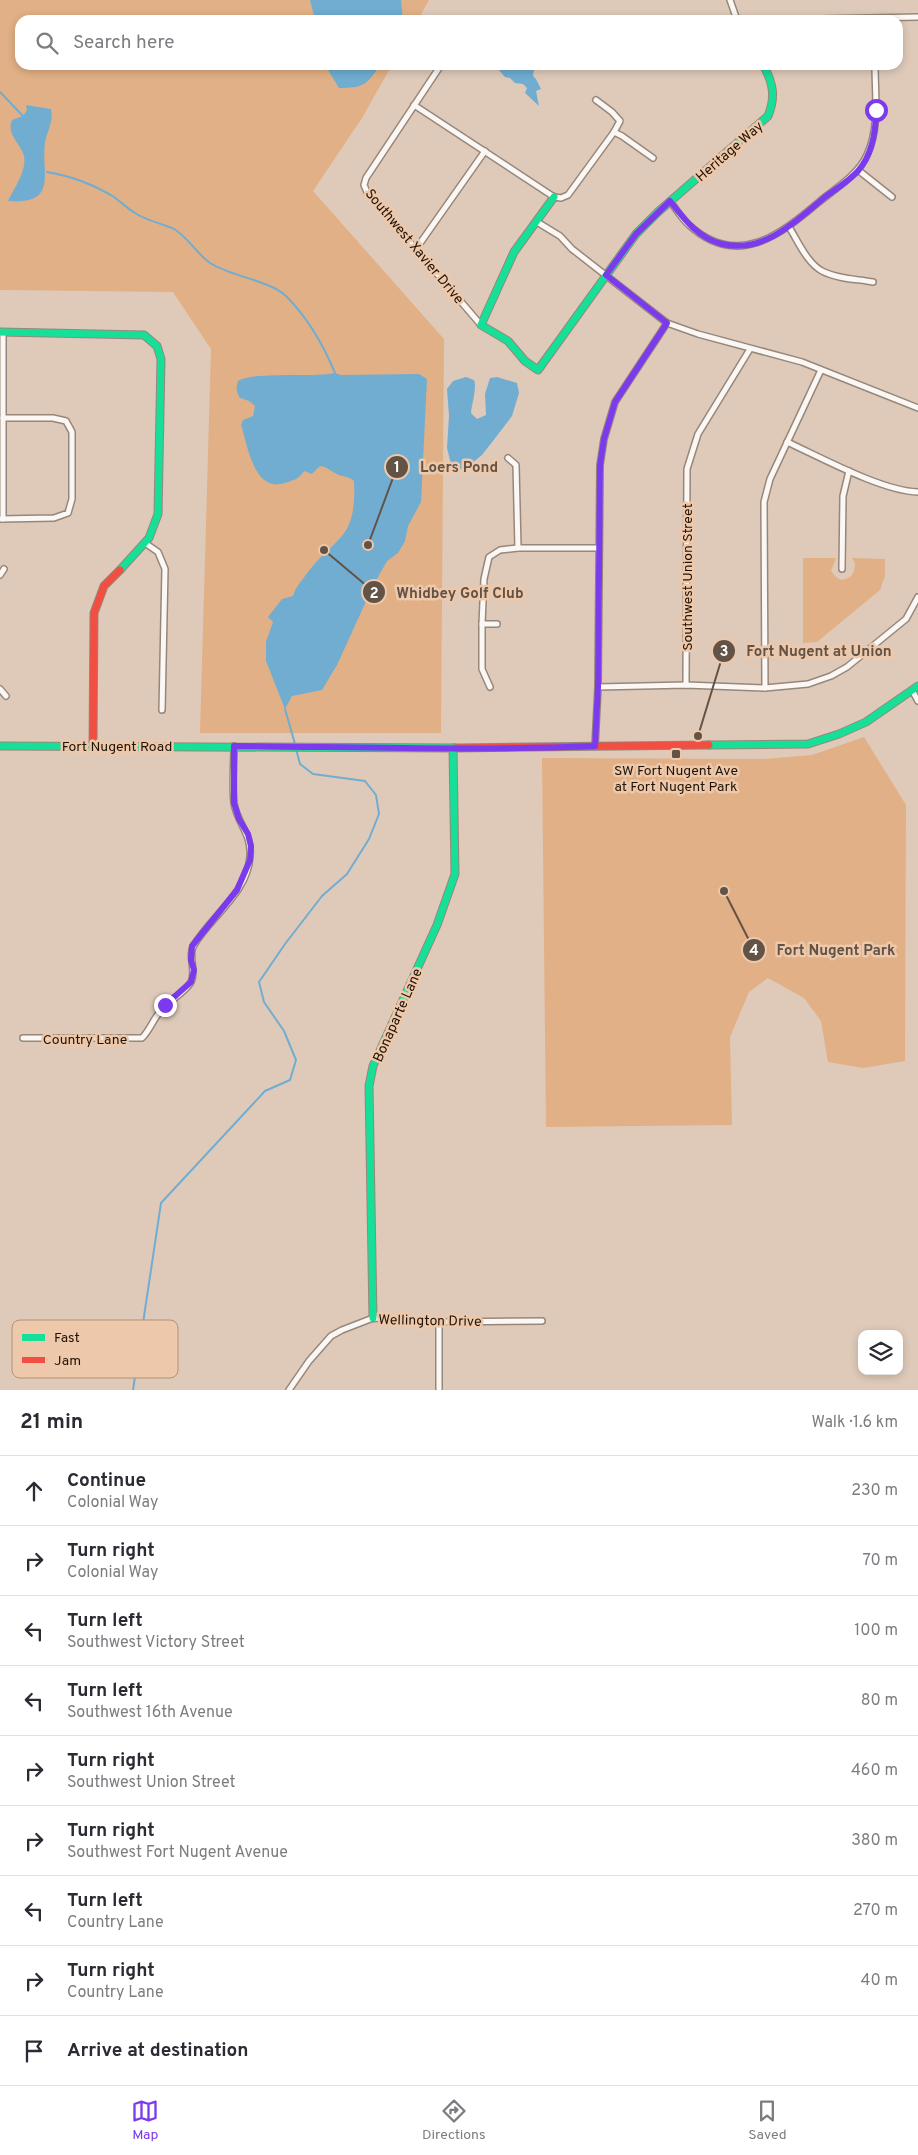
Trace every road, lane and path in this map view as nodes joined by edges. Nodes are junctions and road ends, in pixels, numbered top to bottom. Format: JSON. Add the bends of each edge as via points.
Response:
{"nodes":[{"id":1,"x":730,"y":0,"type":"edge"},
{"id":2,"x":735,"y":15,"type":"edge"},
{"id":3,"x":918,"y":17,"type":"edge"},
{"id":4,"x":903,"y":18,"type":"edge"},
{"id":5,"x":438,"y":70,"type":"edge"},
{"id":6,"x":766,"y":70,"type":"edge"},
{"id":7,"x":875,"y":70,"type":"edge"},
{"id":8,"x":596,"y":100,"type":"dead end"},
{"id":9,"x":414,"y":105,"type":"junction"},
{"id":10,"x":614,"y":132,"type":"junction"},
{"id":11,"x":485,"y":151,"type":"junction"},
{"id":12,"x":653,"y":158,"type":"dead end"},
{"id":13,"x":858,"y":170,"type":"junction"},
{"id":14,"x":554,"y":196,"type":"junction"},
{"id":15,"x":892,"y":198,"type":"dead end"},
{"id":16,"x":670,"y":201,"type":"junction"},
{"id":17,"x":537,"y":222,"type":"junction"},
{"id":18,"x":789,"y":227,"type":"junction"},
{"id":19,"x":416,"y":248,"type":"junction"},
{"id":20,"x":606,"y":275,"type":"junction"},
{"id":21,"x":873,"y":282,"type":"dead end"},
{"id":22,"x":667,"y":323,"type":"junction"},
{"id":23,"x":481,"y":325,"type":"junction"},
{"id":24,"x":2,"y":332,"type":"edge"},
{"id":25,"x":750,"y":349,"type":"junction"},
{"id":26,"x":821,"y":370,"type":"junction"},
{"id":27,"x":918,"y":408,"type":"edge"},
{"id":28,"x":3,"y":418,"type":"junction"},
{"id":29,"x":787,"y":442,"type":"junction"},
{"id":30,"x":508,"y":458,"type":"dead end"},
{"id":31,"x":849,"y":471,"type":"junction"},
{"id":32,"x":918,"y":492,"type":"edge"},
{"id":33,"x":1,"y":519,"type":"edge"},
{"id":34,"x":145,"y":543,"type":"junction"},
{"id":35,"x":518,"y":548,"type":"junction"},
{"id":36,"x":598,"y":548,"type":"junction"},
{"id":37,"x":4,"y":569,"type":"dead end"},
{"id":38,"x":842,"y":569,"type":"dead end"},
{"id":39,"x":0,"y":575,"type":"edge"},
{"id":40,"x":918,"y":597,"type":"edge"},
{"id":41,"x":482,"y":624,"type":"junction"},
{"id":42,"x":497,"y":624,"type":"dead end"},
{"id":43,"x":686,"y":685,"type":"junction"},
{"id":44,"x":598,"y":687,"type":"junction"},
{"id":45,"x":490,"y":688,"type":"dead end"},
{"id":46,"x":765,"y":688,"type":"junction"},
{"id":47,"x":915,"y":688,"type":"edge"},
{"id":48,"x":0,"y":689,"type":"edge"},
{"id":49,"x":6,"y":696,"type":"dead end"},
{"id":50,"x":918,"y":702,"type":"edge"},
{"id":51,"x":162,"y":710,"type":"dead end"},
{"id":52,"x":0,"y":746,"type":"edge"},
{"id":53,"x":93,"y":746,"type":"junction"},
{"id":54,"x":234,"y":746,"type":"junction"},
{"id":55,"x":595,"y":746,"type":"junction"},
{"id":56,"x":453,"y":748,"type":"junction"},
{"id":57,"x":23,"y":1038,"type":"dead end"},
{"id":58,"x":373,"y":1318,"type":"junction"},
{"id":59,"x":542,"y":1321,"type":"dead end"},
{"id":60,"x":439,"y":1322,"type":"junction"},
{"id":61,"x":289,"y":1390,"type":"edge"},
{"id":62,"x":439,"y":1390,"type":"edge"}],
"edges":[{"from":1,"to":2,"type":"street"},
{"from":3,"to":4,"type":"street"},
{"from":5,"to":9,"type":"street","name":"Southwest Xavier Drive"},
{"from":6,"to":16,"type":"street","name":"Heritage Way","via":[[774,94],[768,116]]},
{"from":7,"to":13,"type":"street","via":[[874,132]]},
{"from":8,"to":10,"type":"street","via":[[620,121]]},
{"from":9,"to":11,"type":"street"},
{"from":9,"to":19,"type":"street","name":"Southwest Xavier Drive","via":[[364,184],[367,192]]},
{"from":10,"to":12,"type":"street"},
{"from":10,"to":14,"type":"street","via":[[568,196]]},
{"from":11,"to":14,"type":"street"},
{"from":11,"to":19,"type":"street"},
{"from":13,"to":15,"type":"street"},
{"from":13,"to":18,"type":"street"},
{"from":14,"to":17,"type":"street"},
{"from":16,"to":18,"type":"street","via":[[689,225],[722,244],[758,242]]},
{"from":16,"to":20,"type":"street","name":"Heritage Way","via":[[636,234]]},
{"from":17,"to":20,"type":"street","via":[[560,236]]},
{"from":17,"to":23,"type":"street","via":[[514,252]]},
{"from":18,"to":21,"type":"street","via":[[810,261],[822,271]]},
{"from":19,"to":23,"type":"street","name":"Southwest Xavier Drive"},
{"from":20,"to":22,"type":"street"},
{"from":20,"to":23,"type":"street","name":"Heritage Way","via":[[538,370],[526,365],[511,342]]},
{"from":22,"to":25,"type":"street"},
{"from":22,"to":36,"type":"street","via":[[615,402],[600,465]]},
{"from":24,"to":28,"type":"street"},
{"from":24,"to":34,"type":"street","via":[[144,335],[157,346],[160,359],[158,514]]},
{"from":25,"to":26,"type":"street"},
{"from":25,"to":43,"type":"street","name":"Southwest Union Street","via":[[698,434],[687,469]]},
{"from":26,"to":27,"type":"street"},
{"from":26,"to":29,"type":"street"},
{"from":28,"to":33,"type":"street"},
{"from":28,"to":33,"type":"street","via":[[66,421],[72,432],[72,500],[68,513],[54,518]]},
{"from":29,"to":31,"type":"street"},
{"from":29,"to":46,"type":"street","via":[[770,479],[764,502]]},
{"from":30,"to":35,"type":"street","via":[[516,465]]},
{"from":31,"to":32,"type":"street","via":[[904,492]]},
{"from":31,"to":38,"type":"street","via":[[843,496]]},
{"from":34,"to":51,"type":"street","via":[[158,552],[165,569]]},
{"from":34,"to":53,"type":"street","via":[[104,586],[94,613]]},
{"from":35,"to":36,"type":"street"},
{"from":35,"to":41,"type":"street","via":[[500,550],[490,558],[484,579]]},
{"from":36,"to":44,"type":"street"},
{"from":37,"to":39,"type":"street"},
{"from":40,"to":46,"type":"street","via":[[906,619],[832,676],[808,684]]},
{"from":41,"to":42,"type":"street"},
{"from":41,"to":45,"type":"street","via":[[482,669]]},
{"from":43,"to":44,"type":"street"},
{"from":43,"to":46,"type":"street"},
{"from":44,"to":55,"type":"street"},
{"from":47,"to":50,"type":"street"},
{"from":47,"to":55,"type":"street","name":"Fort Nugent Road","via":[[870,721],[838,736],[808,744]]},
{"from":48,"to":49,"type":"street"},
{"from":52,"to":53,"type":"street","name":"Fort Nugent Road"},
{"from":53,"to":54,"type":"street","name":"Fort Nugent Road"},
{"from":54,"to":56,"type":"street","name":"Fort Nugent Road"},
{"from":54,"to":57,"type":"street","name":"Country Lane","via":[[234,803],[248,834],[250,860],[237,890],[192,946],[194,970],[191,982],[165,1005],[142,1038]]},
{"from":55,"to":56,"type":"street","name":"Fort Nugent Road"},
{"from":56,"to":58,"type":"street","name":"Bonaparte Lane","via":[[455,874],[437,925],[373,1066],[370,1086]]},
{"from":58,"to":60,"type":"street","name":"Wellington Drive"},
{"from":58,"to":61,"type":"street","name":"Wellington Drive","via":[[331,1336]]},
{"from":59,"to":60,"type":"street","name":"Wellington Drive"},
{"from":60,"to":62,"type":"street"}]}
